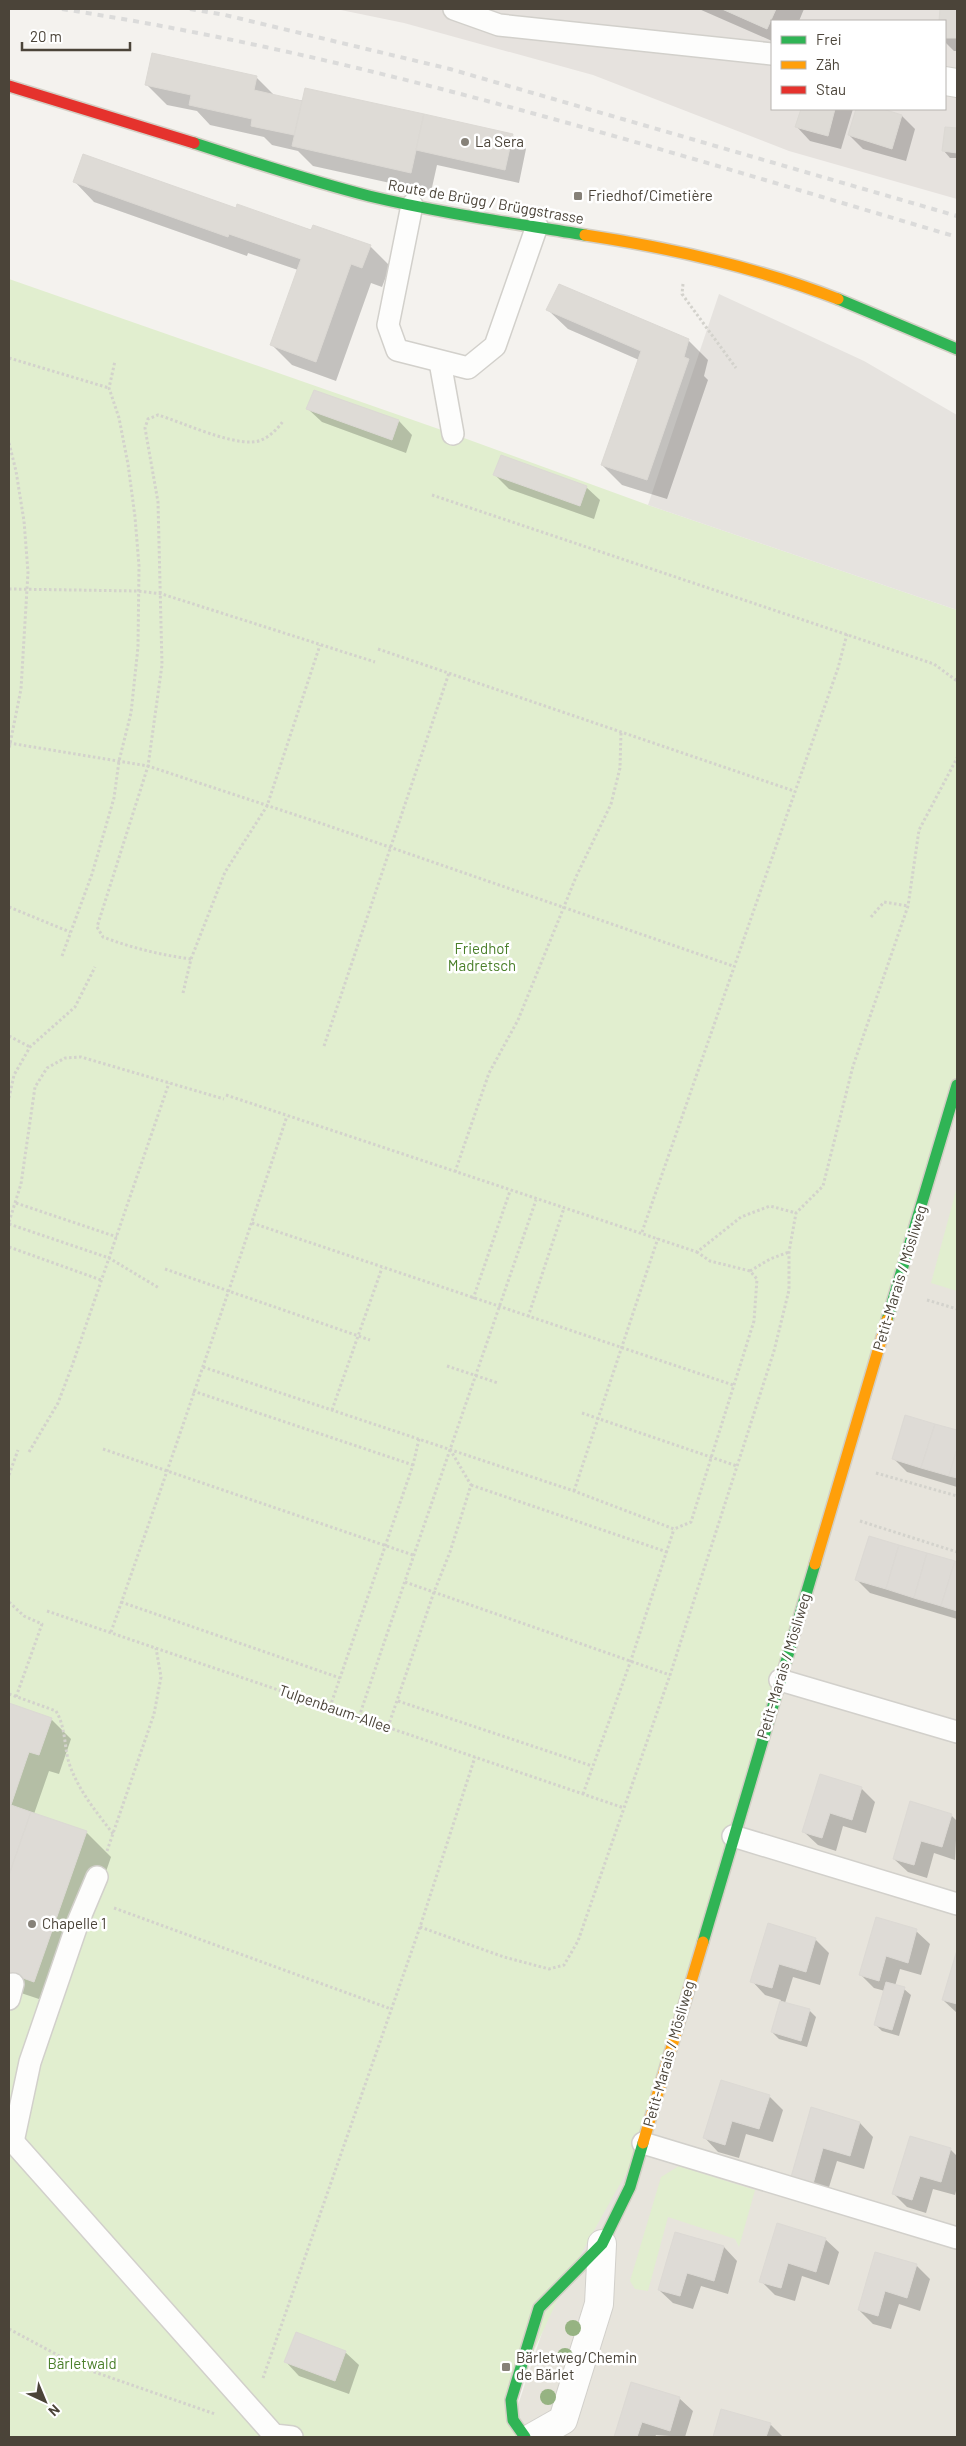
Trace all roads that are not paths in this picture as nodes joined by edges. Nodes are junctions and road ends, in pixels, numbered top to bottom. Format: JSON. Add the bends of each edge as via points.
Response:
{"nodes":[{"id":1,"x":454,"y":9,"type":"edge"},
{"id":2,"x":771,"y":54,"type":"edge"},
{"id":3,"x":9,"y":86,"type":"edge"},
{"id":4,"x":412,"y":205,"type":"junction"},
{"id":5,"x":537,"y":226,"type":"junction"},
{"id":6,"x":957,"y":349,"type":"edge"},
{"id":7,"x":440,"y":362,"type":"junction"},
{"id":8,"x":453,"y":434,"type":"dead end"},
{"id":9,"x":957,"y":1085,"type":"edge"},
{"id":10,"x":780,"y":1680,"type":"junction"},
{"id":11,"x":957,"y":1732,"type":"edge"},
{"id":12,"x":733,"y":1836,"type":"junction"},
{"id":13,"x":97,"y":1877,"type":"road end"},
{"id":14,"x":957,"y":1904,"type":"edge"},
{"id":15,"x":11,"y":2140,"type":"edge"},
{"id":16,"x":643,"y":2143,"type":"junction"},
{"id":17,"x":957,"y":2238,"type":"edge"},
{"id":18,"x":602,"y":2244,"type":"junction"},
{"id":19,"x":292,"y":2437,"type":"edge"},
{"id":20,"x":526,"y":2437,"type":"edge"},
{"id":21,"x":533,"y":2437,"type":"edge"}],
"edges":[{"from":1,"to":2,"type":"lane","via":[[499,25]]},
{"from":3,"to":4,"type":"street","name":"Route de Brügg / Brüggstrasse","via":[[280,173]]},
{"from":4,"to":5,"type":"street","name":"Route de Brügg / Brüggstrasse"},
{"from":4,"to":7,"type":"lane","via":[[388,325],[397,350]]},
{"from":5,"to":6,"type":"street","name":"Route de Brügg / Brüggstrasse","via":[[758,271],[897,321]]},
{"from":5,"to":7,"type":"lane","via":[[495,346],[468,368]]},
{"from":7,"to":8,"type":"lane"},
{"from":9,"to":10,"type":"street","name":"Petit-Marais / Mösliweg"},
{"from":10,"to":11,"type":"lane"},
{"from":10,"to":12,"type":"street","name":"Petit-Marais / Mösliweg"},
{"from":12,"to":14,"type":"lane"},
{"from":12,"to":16,"type":"street","name":"Petit-Marais / Mösliweg"},
{"from":13,"to":15,"type":"lane","via":[[30,2062]]},
{"from":15,"to":19,"type":"lane","via":[[274,2435]]},
{"from":16,"to":17,"type":"lane"},
{"from":16,"to":18,"type":"street","name":"Petit-Marais / Mösliweg","via":[[630,2188]]},
{"from":18,"to":20,"type":"street","name":"Petit-Marais / Mösliweg","via":[[539,2308],[511,2400],[512,2420]]},
{"from":18,"to":21,"type":"street","name":"Petit-Marais / Mösliweg","via":[[599,2304],[563,2420]]}]}
